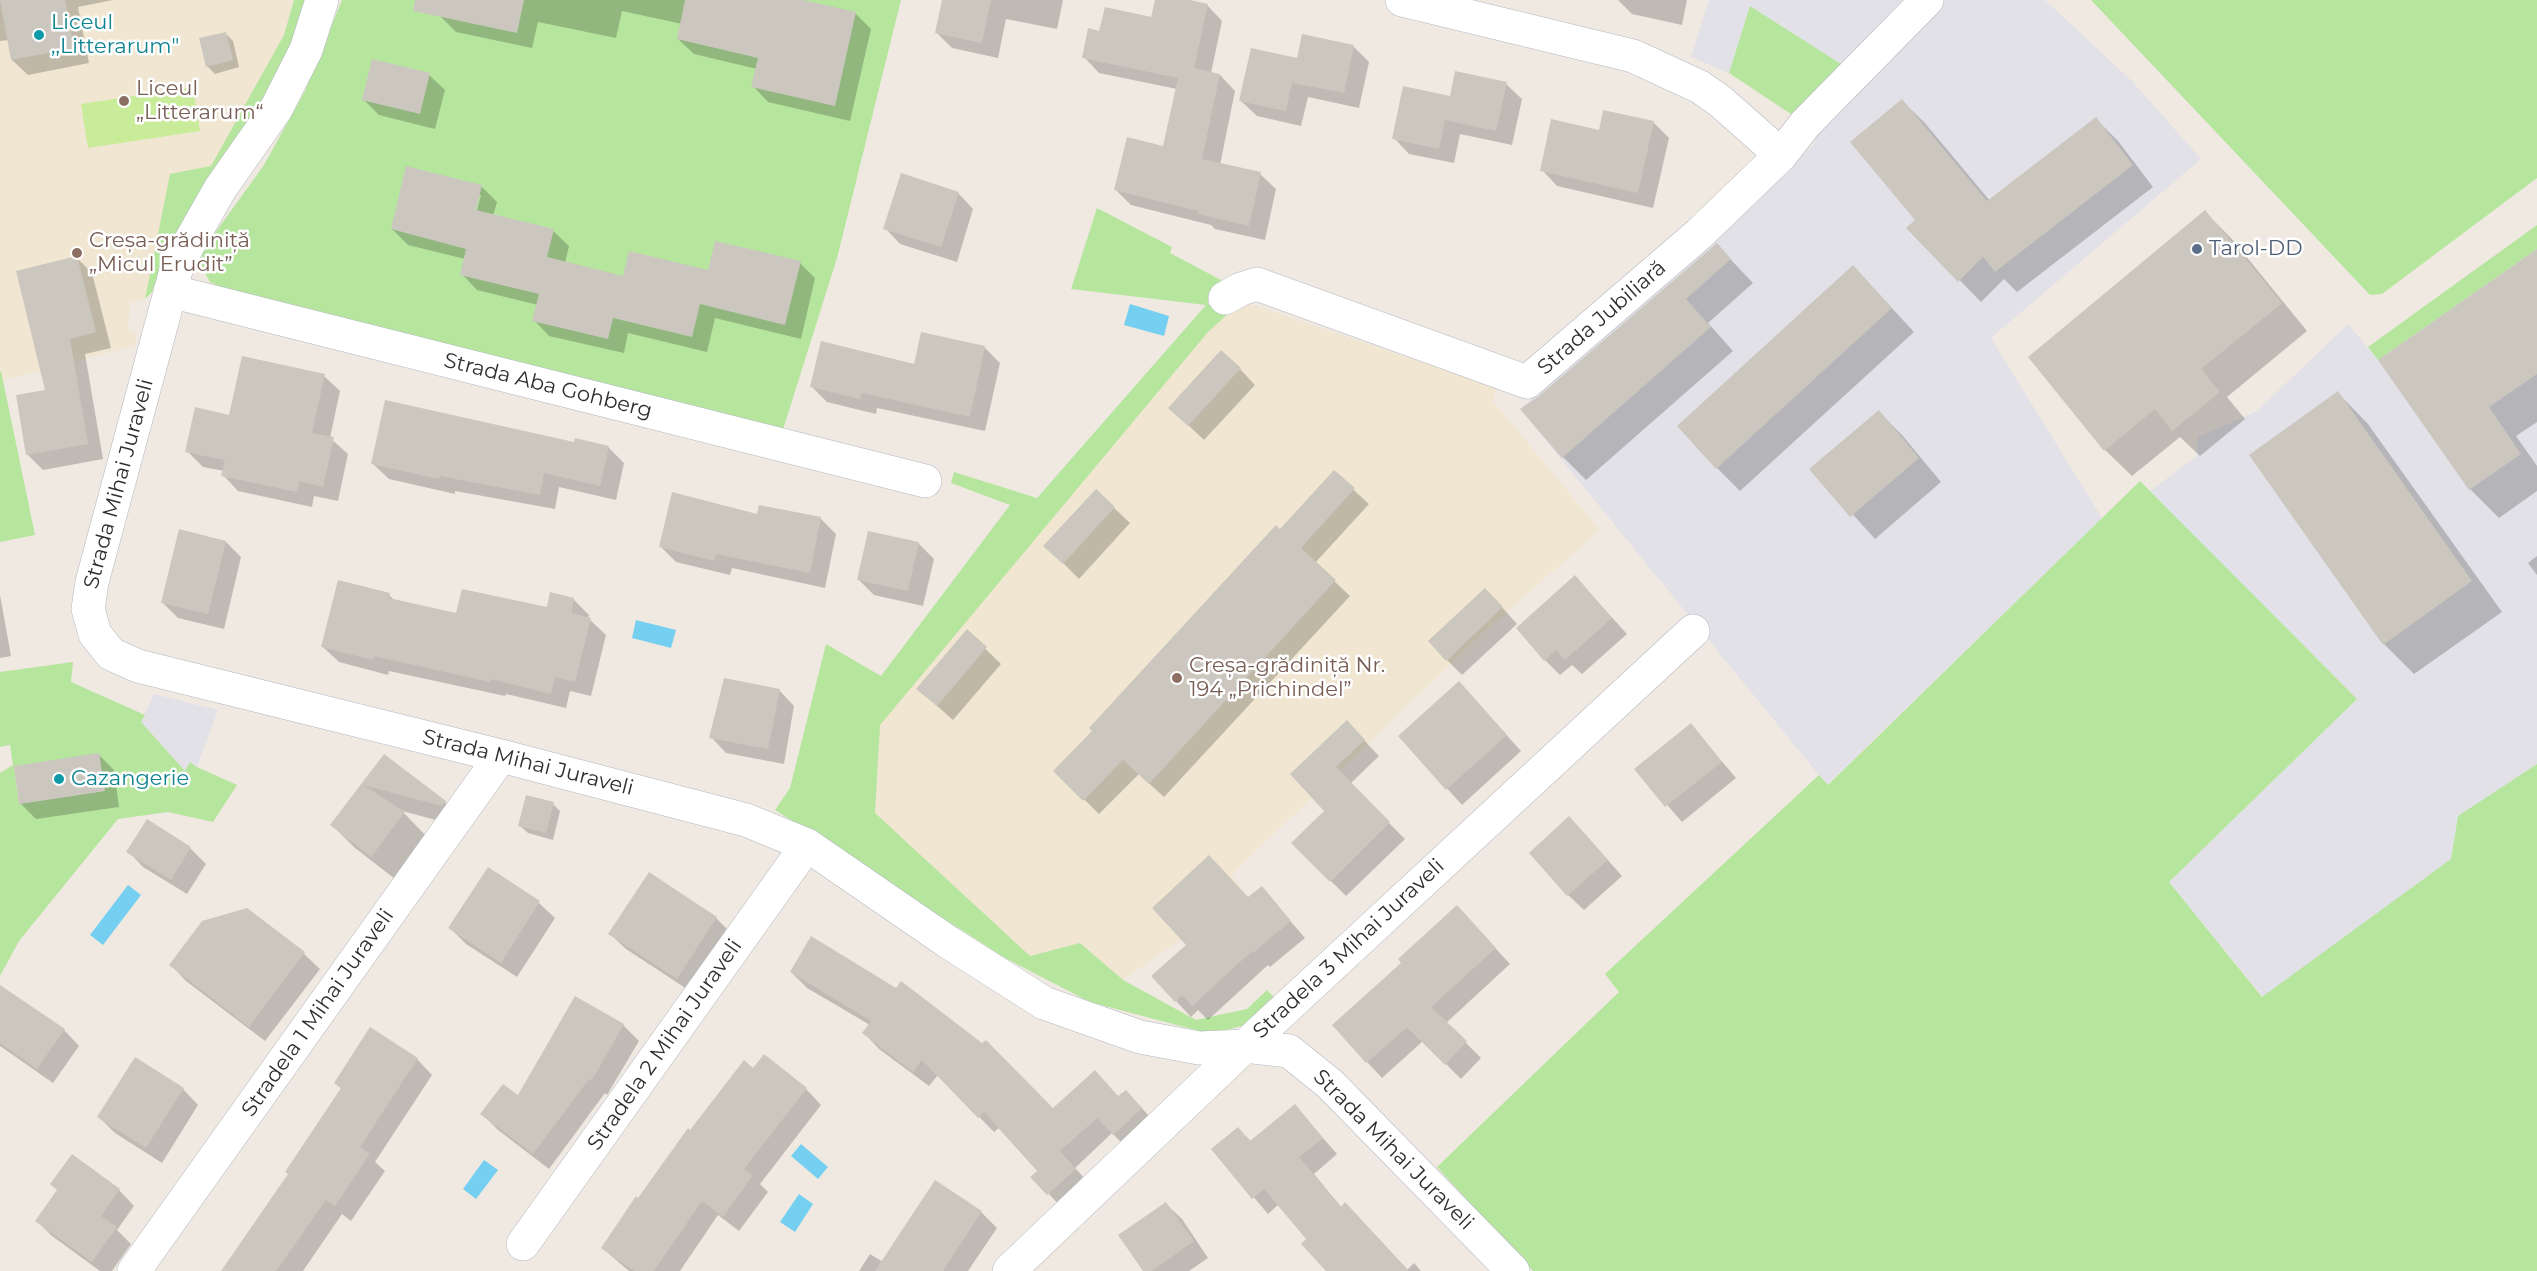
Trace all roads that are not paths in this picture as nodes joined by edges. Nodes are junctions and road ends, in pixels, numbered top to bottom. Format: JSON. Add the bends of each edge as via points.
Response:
{"nodes":[{"id":1,"x":322,"y":0,"type":"edge"},
{"id":2,"x":1402,"y":0,"type":"edge"},
{"id":3,"x":1926,"y":0,"type":"edge"},
{"id":4,"x":1780,"y":155,"type":"junction"},
{"id":5,"x":170,"y":291,"type":"junction"},
{"id":6,"x":1225,"y":298,"type":"dead end"},
{"id":7,"x":925,"y":481,"type":"dead end"},
{"id":8,"x":1693,"y":631,"type":"dead end"},
{"id":9,"x":501,"y":756,"type":"junction"},
{"id":10,"x":807,"y":845,"type":"junction"},
{"id":11,"x":1245,"y":1046,"type":"junction"},
{"id":12,"x":523,"y":1244,"type":"dead end"},
{"id":13,"x":134,"y":1271,"type":"edge"},
{"id":14,"x":1010,"y":1271,"type":"edge"},
{"id":15,"x":1513,"y":1271,"type":"edge"}],
"edges":[{"from":1,"to":5,"type":"street","name":"Strada Mihai Juraveli","via":[[306,50],[276,109],[220,189],[178,263]]},
{"from":2,"to":4,"type":"street","via":[[1633,56],[1700,87]]},
{"from":3,"to":4,"type":"street","name":"Strada Jubiliară","via":[[1805,124]]},
{"from":4,"to":6,"type":"street","name":"Strada Jubiliară","via":[[1699,234],[1527,382],[1257,284]]},
{"from":5,"to":7,"type":"street","name":"Strada Aba Gohberg"},
{"from":5,"to":9,"type":"street","name":"Strada Mihai Juraveli","via":[[92,582],[88,609],[95,634],[111,654],[138,666]]},
{"from":8,"to":11,"type":"street","name":"Stradela 3 Mihai Juraveli"},
{"from":9,"to":10,"type":"street","name":"Strada Mihai Juraveli","via":[[746,820]]},
{"from":9,"to":13,"type":"street","name":"Stradela 1 Mihai Juraveli"},
{"from":10,"to":11,"type":"street","name":"Strada Mihai Juraveli","via":[[1044,1003],[1140,1037],[1199,1048]]},
{"from":10,"to":12,"type":"street","name":"Stradela 2 Mihai Juraveli"},
{"from":11,"to":14,"type":"street","name":"Stradela 3 Mihai Juraveli"},
{"from":11,"to":15,"type":"street","name":"Strada Mihai Juraveli","via":[[1289,1051],[1330,1084]]}]}
